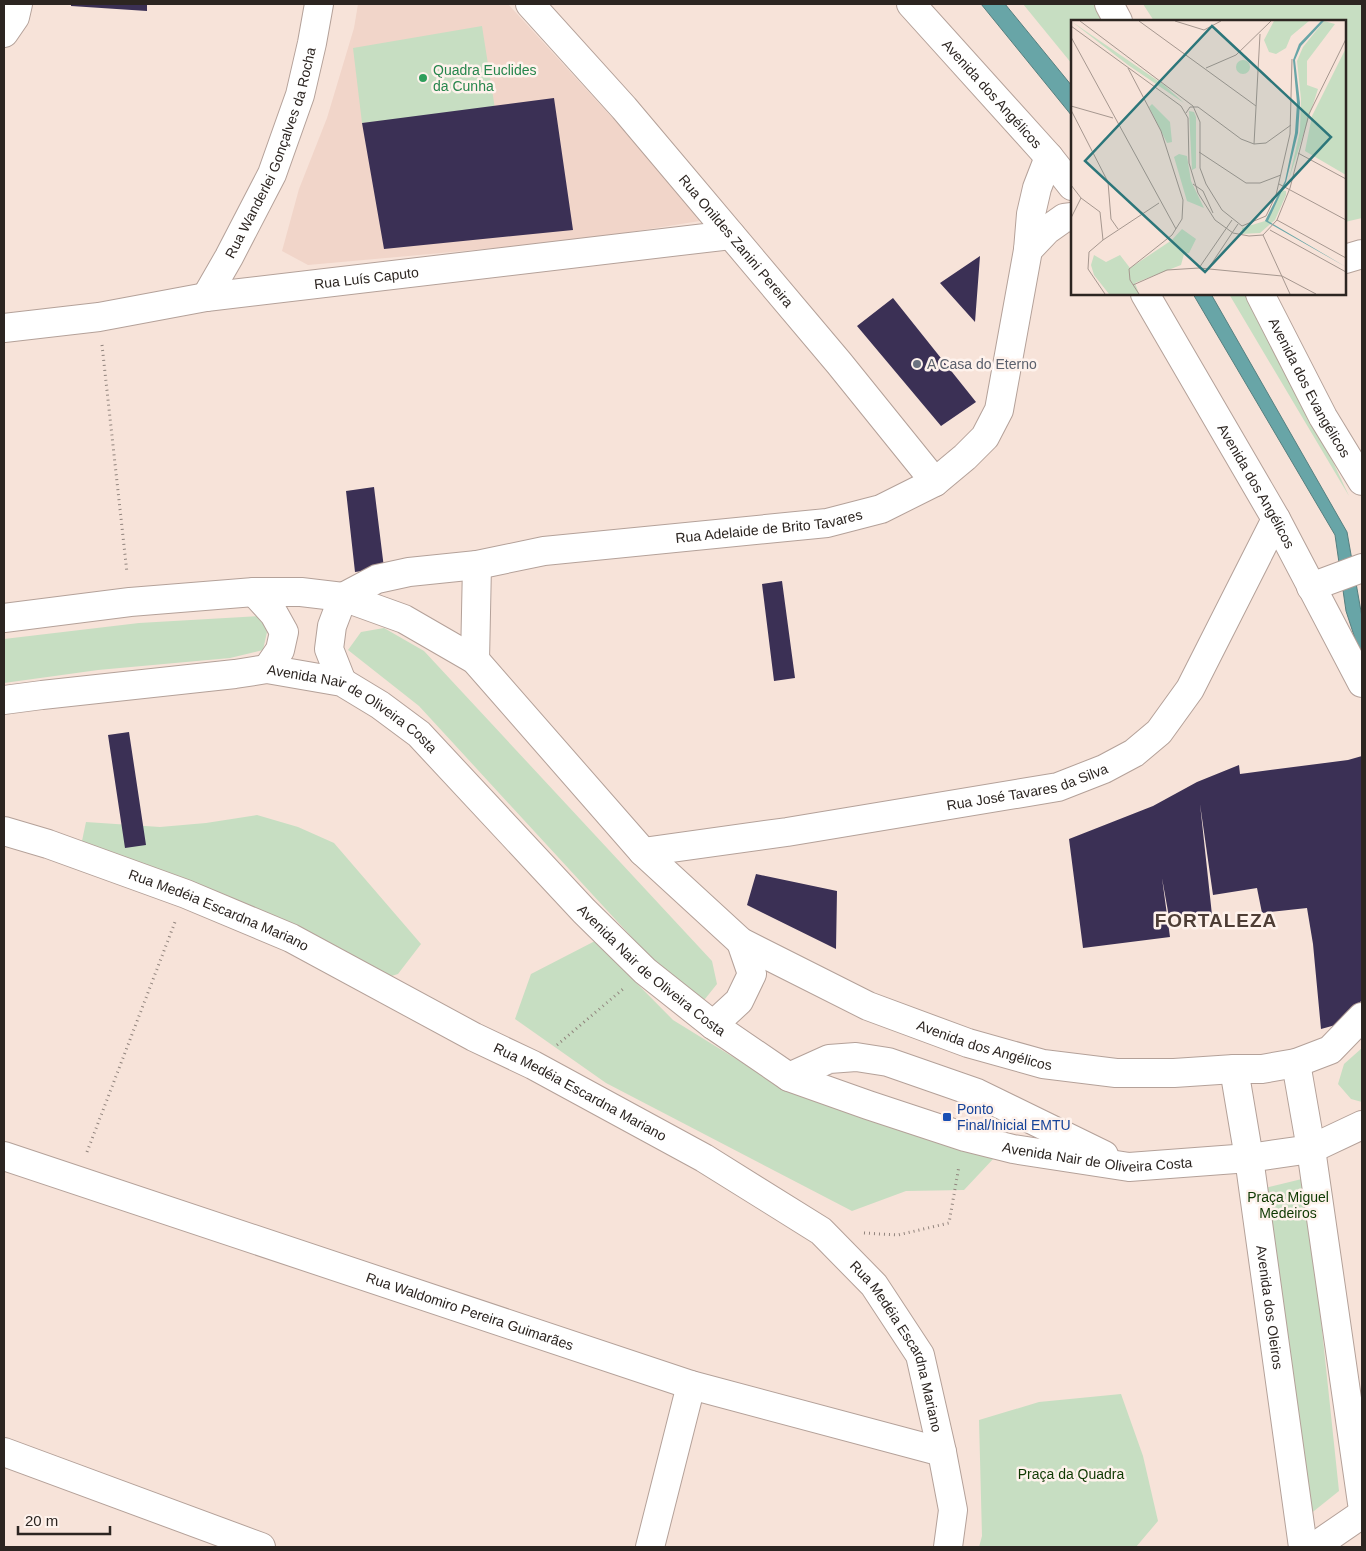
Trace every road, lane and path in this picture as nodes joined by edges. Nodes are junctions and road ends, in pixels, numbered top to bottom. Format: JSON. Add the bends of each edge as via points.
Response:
{"nodes":[{"id":1,"x":18,"y":4,"type":"edge"},
{"id":2,"x":319,"y":4,"type":"edge"},
{"id":3,"x":530,"y":4,"type":"edge"},
{"id":4,"x":911,"y":4,"type":"edge"},
{"id":5,"x":1109,"y":4,"type":"edge"},
{"id":6,"x":1117,"y":20,"type":"edge"},
{"id":7,"x":4,"y":33,"type":"edge"},
{"id":8,"x":1049,"y":157,"type":"junction"},
{"id":9,"x":1071,"y":185,"type":"edge"},
{"id":10,"x":1071,"y":217,"type":"edge"},
{"id":11,"x":731,"y":235,"type":"junction"},
{"id":12,"x":1028,"y":250,"type":"junction"},
{"id":13,"x":1362,"y":254,"type":"edge"},
{"id":14,"x":1346,"y":259,"type":"edge"},
{"id":15,"x":1146,"y":295,"type":"edge"},
{"id":16,"x":1261,"y":295,"type":"edge"},
{"id":17,"x":206,"y":297,"type":"junction"},
{"id":18,"x":99,"y":317,"type":"junction"},
{"id":19,"x":4,"y":328,"type":"edge"},
{"id":20,"x":1362,"y":481,"type":"edge"},
{"id":21,"x":935,"y":482,"type":"junction"},
{"id":22,"x":1276,"y":519,"type":"junction"},
{"id":23,"x":477,"y":564,"type":"junction"},
{"id":24,"x":1362,"y":568,"type":"edge"},
{"id":25,"x":1311,"y":586,"type":"junction"},
{"id":26,"x":254,"y":592,"type":"junction"},
{"id":27,"x":343,"y":597,"type":"junction"},
{"id":28,"x":130,"y":602,"type":"junction"},
{"id":29,"x":4,"y":618,"type":"edge"},
{"id":30,"x":475,"y":660,"type":"junction"},
{"id":31,"x":267,"y":670,"type":"junction"},
{"id":32,"x":342,"y":682,"type":"junction"},
{"id":33,"x":1362,"y":683,"type":"edge"},
{"id":34,"x":4,"y":700,"type":"edge"},
{"id":35,"x":4,"y":831,"type":"edge"},
{"id":36,"x":643,"y":852,"type":"junction"},
{"id":37,"x":186,"y":894,"type":"junction"},
{"id":38,"x":741,"y":942,"type":"junction"},
{"id":39,"x":645,"y":971,"type":"junction"},
{"id":40,"x":1362,"y":1017,"type":"edge"},
{"id":41,"x":713,"y":1025,"type":"junction"},
{"id":42,"x":1296,"y":1063,"type":"junction"},
{"id":43,"x":533,"y":1065,"type":"junction"},
{"id":44,"x":1234,"y":1069,"type":"junction"},
{"id":45,"x":789,"y":1077,"type":"junction"},
{"id":46,"x":1362,"y":1125,"type":"edge"},
{"id":47,"x":965,"y":1137,"type":"junction"},
{"id":48,"x":1311,"y":1149,"type":"junction"},
{"id":49,"x":4,"y":1156,"type":"edge"},
{"id":50,"x":1249,"y":1158,"type":"junction"},
{"id":51,"x":1129,"y":1167,"type":"junction"},
{"id":52,"x":76,"y":1181,"type":"junction"},
{"id":53,"x":821,"y":1231,"type":"junction"},
{"id":54,"x":691,"y":1386,"type":"junction"},
{"id":55,"x":4,"y":1452,"type":"edge"},
{"id":56,"x":942,"y":1452,"type":"junction"},
{"id":57,"x":1362,"y":1503,"type":"edge"},
{"id":58,"x":1362,"y":1514,"type":"edge"},
{"id":59,"x":261,"y":1547,"type":"edge"},
{"id":60,"x":650,"y":1547,"type":"edge"},
{"id":61,"x":948,"y":1547,"type":"edge"},
{"id":62,"x":1303,"y":1547,"type":"edge"},
{"id":63,"x":1314,"y":1547,"type":"edge"}],
"edges":[{"from":1,"to":7,"type":"street","via":[[15,17]]},
{"from":2,"to":17,"type":"street","name":"Rua Wanderlei Gonçalves da Rocha","via":[[300,94],[272,174]]},
{"from":3,"to":11,"type":"street","name":"Rua Onildes Zanini Pereira","via":[[624,108]]},
{"from":4,"to":8,"type":"street","name":"Avenida dos Angélicos"},
{"from":5,"to":6,"type":"street"},
{"from":8,"to":9,"type":"street","name":"Avenida dos Angélicos"},
{"from":8,"to":12,"type":"street","name":"Rua Adelaide de Brito Tavares","via":[[1031,214]]},
{"from":10,"to":12,"type":"street","via":[[1046,230]]},
{"from":11,"to":17,"type":"street","name":"Rua Luís Caputo"},
{"from":11,"to":21,"type":"street","name":"Rua Onildes Zanini Pereira"},
{"from":12,"to":21,"type":"street","name":"Rua Adelaide de Brito Tavares","via":[[999,410],[985,436]]},
{"from":13,"to":14,"type":"street"},
{"from":15,"to":22,"type":"street","name":"Avenida dos Angélicos"},
{"from":16,"to":20,"type":"street","name":"Avenida dos Evangélicos","via":[[1323,417]]},
{"from":17,"to":18,"type":"street","name":"Rua Luís Caputo"},
{"from":18,"to":19,"type":"street","name":"Rua Luís Caputo"},
{"from":18,"to":28,"type":"path"},
{"from":21,"to":23,"type":"street","name":"Rua Adelaide de Brito Tavares","via":[[881,508],[827,523],[544,551]]},
{"from":22,"to":25,"type":"street","name":"Avenida dos Angélicos"},
{"from":22,"to":36,"type":"street","name":"Rua José Tavares da Silva","via":[[1190,689],[1159,732],[1134,753],[1104,769],[1058,787],[787,832]]},
{"from":23,"to":27,"type":"street","name":"Rua Adelaide de Brito Tavares","via":[[377,579]]},
{"from":23,"to":30,"type":"street"},
{"from":24,"to":25,"type":"street"},
{"from":25,"to":33,"type":"street","name":"Avenida dos Angélicos"},
{"from":26,"to":27,"type":"street","via":[[301,592]]},
{"from":26,"to":28,"type":"street"},
{"from":26,"to":31,"type":"street","via":[[274,614],[284,632],[280,650]]},
{"from":27,"to":30,"type":"street","via":[[404,619]]},
{"from":27,"to":32,"type":"street","via":[[332,626],[329,649]]},
{"from":28,"to":29,"type":"street"},
{"from":30,"to":36,"type":"street"},
{"from":31,"to":32,"type":"street","name":"Avenida Nair de Oliveira Costa"},
{"from":31,"to":34,"type":"street","name":"Avenida Nair de Oliveira Costa"},
{"from":32,"to":39,"type":"street","name":"Avenida Nair de Oliveira Costa","via":[[419,734],[584,911]]},
{"from":35,"to":37,"type":"street","name":"Rua Medéia Escardna Mariano"},
{"from":36,"to":38,"type":"street","name":"Avenida dos Angélicos"},
{"from":37,"to":43,"type":"street","name":"Rua Medéia Escardna Mariano","via":[[291,938],[474,1037]]},
{"from":37,"to":52,"type":"path"},
{"from":38,"to":41,"type":"street","via":[[752,974],[738,1001]]},
{"from":38,"to":44,"type":"street","name":"Avenida dos Angélicos","via":[[868,1006],[968,1043],[1044,1064],[1116,1073]]},
{"from":39,"to":41,"type":"street","name":"Avenida Nair de Oliveira Costa"},
{"from":39,"to":43,"type":"path"},
{"from":40,"to":42,"type":"street","name":"Avenida dos Angélicos","via":[[1330,1050]]},
{"from":41,"to":45,"type":"street","name":"Avenida Nair de Oliveira Costa"},
{"from":42,"to":44,"type":"street","name":"Avenida dos Angélicos","via":[[1262,1069]]},
{"from":42,"to":48,"type":"street"},
{"from":43,"to":53,"type":"street","name":"Rua Medéia Escardna Mariano","via":[[704,1158]]},
{"from":44,"to":50,"type":"street","name":"Avenida dos Oleiros"},
{"from":45,"to":47,"type":"street","name":"Avenida Nair de Oliveira Costa"},
{"from":45,"to":51,"type":"street","via":[[829,1059],[856,1057],[888,1062],[977,1094]]},
{"from":46,"to":48,"type":"street","name":"Avenida Nair de Oliveira Costa"},
{"from":47,"to":51,"type":"street","name":"Avenida Nair de Oliveira Costa","via":[[1013,1149]]},
{"from":47,"to":53,"type":"path","via":[[949,1223],[898,1235]]},
{"from":48,"to":50,"type":"street","name":"Avenida Nair de Oliveira Costa"},
{"from":48,"to":57,"type":"street"},
{"from":49,"to":52,"type":"street","name":"Rua Waldomiro Pereira Guimarães"},
{"from":50,"to":51,"type":"street","name":"Avenida Nair de Oliveira Costa"},
{"from":50,"to":62,"type":"street","name":"Avenida dos Oleiros"},
{"from":52,"to":54,"type":"street","name":"Rua Waldomiro Pereira Guimarães"},
{"from":53,"to":56,"type":"street","name":"Rua Medéia Escardna Mariano","via":[[874,1286],[920,1355]]},
{"from":54,"to":56,"type":"street","name":"Rua Waldomiro Pereira Guimarães"},
{"from":54,"to":60,"type":"street"},
{"from":55,"to":59,"type":"street"},
{"from":56,"to":61,"type":"street","name":"Rua Medéia Escardna Mariano","via":[[953,1510]]},
{"from":58,"to":63,"type":"street"}]}
